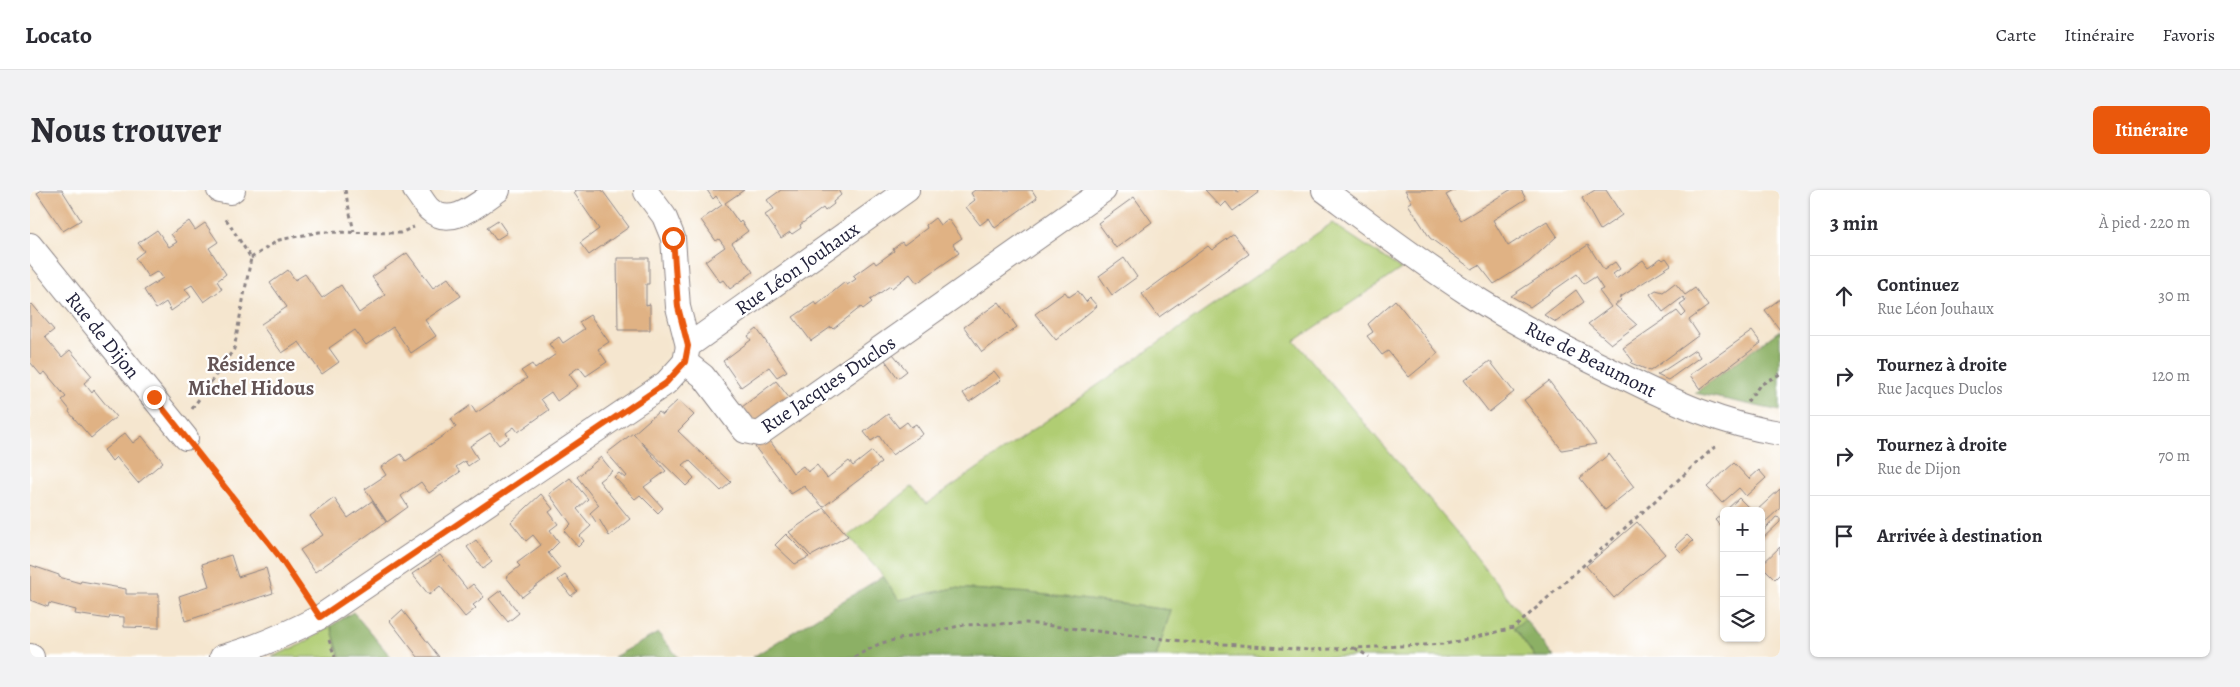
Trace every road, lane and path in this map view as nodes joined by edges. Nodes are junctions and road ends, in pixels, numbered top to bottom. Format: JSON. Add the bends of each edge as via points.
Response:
{"nodes":[{"id":1,"x":345,"y":190,"type":"edge"},
{"id":2,"x":415,"y":190,"type":"edge"},
{"id":3,"x":498,"y":190,"type":"edge"},
{"id":4,"x":907,"y":190,"type":"edge"},
{"id":5,"x":1104,"y":190,"type":"edge"},
{"id":6,"x":1324,"y":190,"type":"edge"},
{"id":7,"x":227,"y":191,"type":"edge"},
{"id":8,"x":646,"y":192,"type":"dead end"},
{"id":9,"x":440,"y":216,"type":"junction"},
{"id":10,"x":354,"y":232,"type":"junction"},
{"id":11,"x":30,"y":245,"type":"edge"},
{"id":12,"x":252,"y":258,"type":"junction"},
{"id":13,"x":686,"y":354,"type":"junction"},
{"id":14,"x":1780,"y":374,"type":"edge"},
{"id":15,"x":1734,"y":422,"type":"junction"},
{"id":16,"x":182,"y":433,"type":"junction"},
{"id":17,"x":1780,"y":433,"type":"edge"},
{"id":18,"x":320,"y":617,"type":"junction"},
{"id":19,"x":1354,"y":648,"type":"junction"},
{"id":20,"x":222,"y":657,"type":"edge"},
{"id":21,"x":854,"y":657,"type":"edge"},
{"id":22,"x":1369,"y":657,"type":"edge"}],
"edges":[{"from":1,"to":10,"type":"path"},
{"from":2,"to":9,"type":"street","via":[[429,209]]},
{"from":3,"to":9,"type":"street","via":[[459,216]]},
{"from":4,"to":13,"type":"street","name":"Rue Léon Jouhaux"},
{"from":5,"to":13,"type":"street","name":"Rue Jacques Duclos","via":[[759,434],[745,432]]},
{"from":6,"to":15,"type":"street","name":"Rue de Beaumont","via":[[1468,293],[1568,350],[1680,404]]},
{"from":7,"to":12,"type":"path","via":[[221,212]]},
{"from":8,"to":13,"type":"street","via":[[672,233],[678,307]]},
{"from":9,"to":10,"type":"path","via":[[400,233]]},
{"from":10,"to":12,"type":"path","via":[[319,232],[279,240]]},
{"from":11,"to":16,"type":"street","name":"Rue de Dijon"},
{"from":12,"to":16,"type":"path","via":[[234,349]]},
{"from":13,"to":18,"type":"street","via":[[666,383]]},
{"from":14,"to":15,"type":"path","via":[[1760,385]]},
{"from":15,"to":17,"type":"street","name":"Rue de Beaumont"},
{"from":15,"to":19,"type":"path","via":[[1717,444],[1514,628],[1446,644]]},
{"from":16,"to":18,"type":"path","via":[[279,556]]},
{"from":18,"to":20,"type":"street","via":[[285,635]]},
{"from":19,"to":21,"type":"path","via":[[1309,650],[1192,642],[1026,623],[964,625],[881,643]]},
{"from":19,"to":22,"type":"path"}]}
